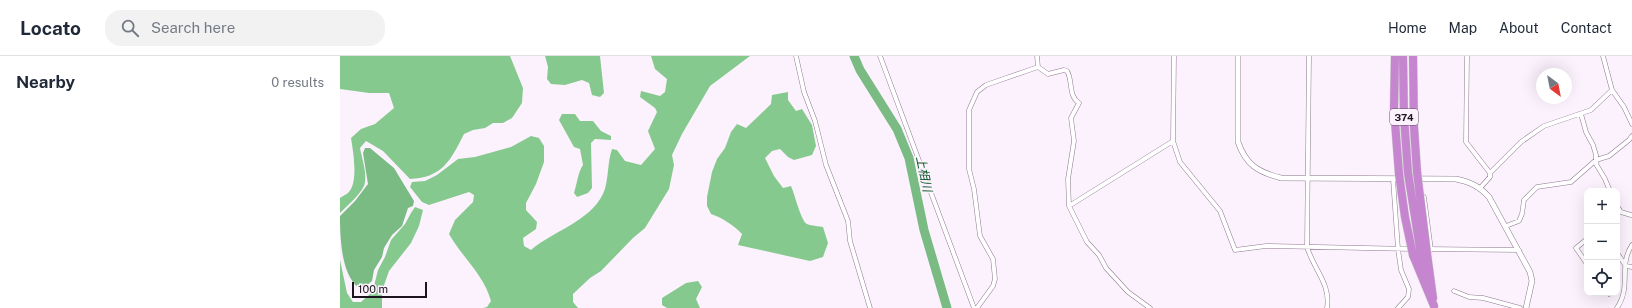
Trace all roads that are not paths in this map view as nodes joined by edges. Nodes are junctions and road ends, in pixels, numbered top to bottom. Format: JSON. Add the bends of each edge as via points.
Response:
{"nodes":[{"id":1,"x":796,"y":56,"type":"edge"},
{"id":2,"x":880,"y":56,"type":"edge"},
{"id":3,"x":1037,"y":56,"type":"edge"},
{"id":4,"x":1174,"y":56,"type":"edge"},
{"id":5,"x":1238,"y":56,"type":"edge"},
{"id":6,"x":1309,"y":56,"type":"edge"},
{"id":7,"x":1395,"y":56,"type":"edge"},
{"id":8,"x":1413,"y":56,"type":"edge"},
{"id":9,"x":1467,"y":56,"type":"edge"},
{"id":10,"x":1603,"y":56,"type":"edge"},
{"id":11,"x":1403,"y":58,"type":"edge"},
{"id":12,"x":1038,"y":67,"type":"junction"},
{"id":13,"x":1612,"y":90,"type":"junction"},
{"id":14,"x":1581,"y":114,"type":"junction"},
{"id":15,"x":1632,"y":124,"type":"edge"},
{"id":16,"x":1632,"y":136,"type":"edge"},
{"id":17,"x":1173,"y":141,"type":"junction"},
{"id":18,"x":1596,"y":160,"type":"junction"},
{"id":19,"x":1490,"y":173,"type":"junction"},
{"id":20,"x":1396,"y":176,"type":"junction"},
{"id":21,"x":1419,"y":176,"type":"junction"},
{"id":22,"x":1308,"y":178,"type":"junction"},
{"id":23,"x":1480,"y":188,"type":"junction"},
{"id":24,"x":1609,"y":188,"type":"edge"},
{"id":25,"x":1069,"y":206,"type":"junction"},
{"id":26,"x":1620,"y":210,"type":"edge"},
{"id":27,"x":1632,"y":216,"type":"edge"},
{"id":28,"x":1506,"y":226,"type":"junction"},
{"id":29,"x":1584,"y":241,"type":"edge"},
{"id":30,"x":1632,"y":245,"type":"edge"},
{"id":31,"x":1307,"y":247,"type":"junction"},
{"id":32,"x":1398,"y":248,"type":"junction"},
{"id":33,"x":1519,"y":250,"type":"junction"},
{"id":34,"x":1423,"y":253,"type":"junction"},
{"id":35,"x":1620,"y":257,"type":"edge"},
{"id":36,"x":1584,"y":260,"type":"edge"},
{"id":37,"x":1626,"y":266,"type":"junction"},
{"id":38,"x":1632,"y":267,"type":"edge"},
{"id":39,"x":1454,"y":291,"type":"dead end"},
{"id":40,"x":1434,"y":307,"type":"edge"},
{"id":41,"x":870,"y":308,"type":"edge"},
{"id":42,"x":976,"y":308,"type":"edge"},
{"id":43,"x":1150,"y":308,"type":"edge"},
{"id":44,"x":1326,"y":308,"type":"edge"},
{"id":45,"x":1398,"y":308,"type":"edge"},
{"id":46,"x":1520,"y":308,"type":"edge"},
{"id":47,"x":1526,"y":308,"type":"edge"},
{"id":48,"x":1617,"y":308,"type":"edge"}],
"edges":[{"from":1,"to":41,"type":"street","via":[[826,164],[848,221],[850,242]]},
{"from":2,"to":42,"type":"street"},
{"from":3,"to":12,"type":"street"},
{"from":4,"to":17,"type":"street"},
{"from":5,"to":22,"type":"street","via":[[1238,142],[1242,151],[1250,164],[1264,174],[1281,178]]},
{"from":6,"to":22,"type":"street"},
{"from":7,"to":20,"type":"highway"},
{"from":8,"to":21,"type":"highway","via":[[1414,127]]},
{"from":9,"to":19,"type":"street","via":[[1466,142]]},
{"from":10,"to":13,"type":"street"},
{"from":11,"to":34,"type":"highway","number":"374","bridge":true,"via":[[1408,173]]},
{"from":12,"to":25,"type":"street","via":[[1048,74],[1067,71],[1074,99],[1079,103],[1071,118],[1074,141],[1068,179]]},
{"from":12,"to":42,"type":"street","via":[[986,85],[977,92],[969,110],[968,169],[974,189],[980,236],[993,259],[995,280]]},
{"from":13,"to":14,"type":"street","via":[[1591,110]]},
{"from":13,"to":15,"type":"street"},
{"from":14,"to":18,"type":"street"},
{"from":14,"to":19,"type":"street","via":[[1544,126],[1521,142]]},
{"from":16,"to":18,"type":"street","via":[[1609,156]]},
{"from":17,"to":25,"type":"street"},
{"from":17,"to":31,"type":"street","via":[[1180,162],[1220,211],[1235,250],[1266,246]]},
{"from":18,"to":24,"type":"street"},
{"from":18,"to":28,"type":"street","via":[[1571,182],[1537,187],[1524,200],[1519,220]]},
{"from":19,"to":23,"type":"street","via":[[1490,177]]},
{"from":20,"to":21,"type":"street"},
{"from":20,"to":22,"type":"street"},
{"from":20,"to":32,"type":"street"},
{"from":20,"to":34,"type":"highway","bridge":true,"via":[[1405,217]]},
{"from":21,"to":23,"type":"street","via":[[1456,179]]},
{"from":21,"to":34,"type":"highway","bridge":true},
{"from":22,"to":31,"type":"street"},
{"from":23,"to":28,"type":"street","via":[[1489,196]]},
{"from":25,"to":43,"type":"street","via":[[1087,242],[1099,255],[1106,268],[1128,292]]},
{"from":26,"to":27,"type":"street"},
{"from":28,"to":33,"type":"street"},
{"from":29,"to":36,"type":"street","via":[[1576,248]]},
{"from":30,"to":37,"type":"street"},
{"from":31,"to":32,"type":"street"},
{"from":31,"to":44,"type":"street","via":[[1329,297]]},
{"from":32,"to":34,"type":"street"},
{"from":32,"to":45,"type":"street","via":[[1401,270],[1409,289],[1408,297]]},
{"from":33,"to":34,"type":"street"},
{"from":33,"to":47,"type":"street","via":[[1532,281]]},
{"from":34,"to":40,"type":"highway","number":"374"},
{"from":35,"to":37,"type":"street"},
{"from":37,"to":38,"type":"street"},
{"from":37,"to":48,"type":"street","via":[[1627,292]]},
{"from":39,"to":46,"type":"street","via":[[1469,297]]}]}
